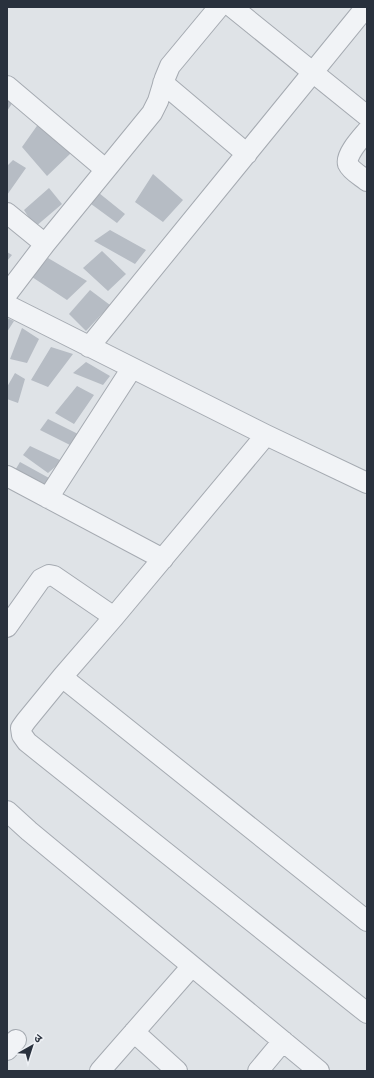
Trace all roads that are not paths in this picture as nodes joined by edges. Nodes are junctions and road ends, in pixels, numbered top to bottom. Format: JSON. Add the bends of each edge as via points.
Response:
{"nodes":[{"id":1,"x":219,"y":7,"type":"edge"},
{"id":2,"x":232,"y":7,"type":"edge"},
{"id":3,"x":366,"y":7,"type":"edge"},
{"id":4,"x":312,"y":73,"type":"junction"},
{"id":5,"x":163,"y":83,"type":"junction"},
{"id":6,"x":7,"y":86,"type":"edge"},
{"id":7,"x":367,"y":116,"type":"edge"},
{"id":8,"x":367,"y":131,"type":"edge"},
{"id":9,"x":246,"y":154,"type":"junction"},
{"id":10,"x":105,"y":170,"type":"junction"},
{"id":11,"x":367,"y":181,"type":"edge"},
{"id":12,"x":7,"y":213,"type":"edge"},
{"id":13,"x":45,"y":244,"type":"junction"},
{"id":14,"x":7,"y":294,"type":"edge"},
{"id":15,"x":7,"y":305,"type":"edge"},
{"id":16,"x":90,"y":347,"type":"junction"},
{"id":17,"x":132,"y":368,"type":"junction"},
{"id":18,"x":266,"y":435,"type":"junction"},
{"id":19,"x":7,"y":476,"type":"edge"},
{"id":20,"x":367,"y":484,"type":"edge"},
{"id":21,"x":48,"y":498,"type":"junction"},
{"id":22,"x":163,"y":558,"type":"junction"},
{"id":23,"x":114,"y":617,"type":"junction"},
{"id":24,"x":7,"y":627,"type":"edge"},
{"id":25,"x":62,"y":677,"type":"junction"},
{"id":26,"x":7,"y":811,"type":"edge"},
{"id":27,"x":367,"y":921,"type":"edge"},
{"id":28,"x":192,"y":966,"type":"junction"},
{"id":29,"x":367,"y":1013,"type":"edge"},
{"id":30,"x":134,"y":1032,"type":"junction"},
{"id":31,"x":283,"y":1041,"type":"junction"},
{"id":32,"x":100,"y":1071,"type":"edge"},
{"id":33,"x":177,"y":1071,"type":"edge"},
{"id":34,"x":258,"y":1071,"type":"edge"},
{"id":35,"x":319,"y":1071,"type":"edge"}],
"edges":[{"from":1,"to":5,"type":"street","via":[[170,66]]},
{"from":2,"to":4,"type":"street"},
{"from":3,"to":4,"type":"street"},
{"from":4,"to":7,"type":"street"},
{"from":4,"to":9,"type":"street"},
{"from":5,"to":9,"type":"street"},
{"from":5,"to":10,"type":"street","via":[[152,113]]},
{"from":6,"to":10,"type":"street"},
{"from":8,"to":11,"type":"street","via":[[347,160],[352,169]]},
{"from":9,"to":16,"type":"street"},
{"from":10,"to":13,"type":"street"},
{"from":12,"to":13,"type":"street"},
{"from":13,"to":14,"type":"street"},
{"from":15,"to":16,"type":"street"},
{"from":16,"to":17,"type":"street"},
{"from":17,"to":18,"type":"street"},
{"from":17,"to":21,"type":"street"},
{"from":18,"to":20,"type":"street"},
{"from":18,"to":22,"type":"street"},
{"from":19,"to":21,"type":"street"},
{"from":21,"to":22,"type":"street"},
{"from":22,"to":23,"type":"street"},
{"from":23,"to":24,"type":"street","via":[[49,575],[41,579]]},
{"from":23,"to":25,"type":"street"},
{"from":25,"to":27,"type":"street"},
{"from":25,"to":29,"type":"street","via":[[21,728],[27,742]]},
{"from":26,"to":28,"type":"street"},
{"from":28,"to":30,"type":"street"},
{"from":28,"to":31,"type":"street"},
{"from":30,"to":32,"type":"street"},
{"from":30,"to":33,"type":"street"},
{"from":31,"to":34,"type":"street"},
{"from":31,"to":35,"type":"street"}]}
